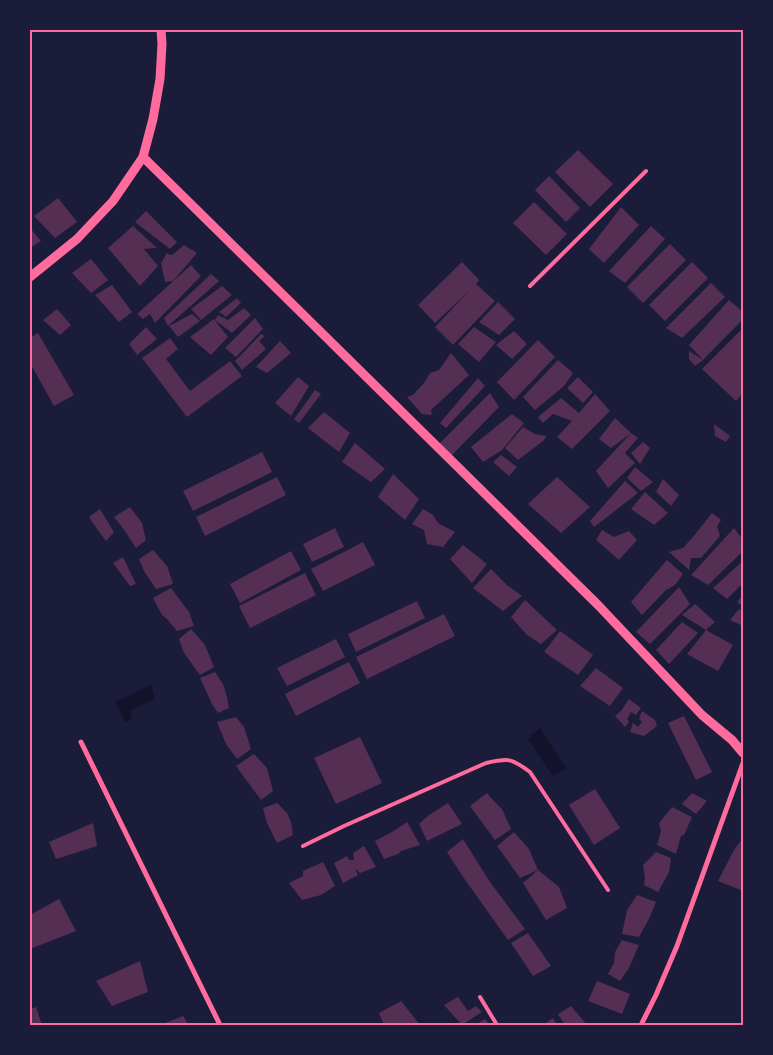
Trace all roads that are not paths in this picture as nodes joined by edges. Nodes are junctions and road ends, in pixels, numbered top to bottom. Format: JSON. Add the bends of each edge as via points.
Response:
{"nodes":[{"id":1,"x":161,"y":30,"type":"edge"},
{"id":2,"x":143,"y":157,"type":"junction"},
{"id":3,"x":646,"y":171,"type":"dead end"},
{"id":4,"x":30,"y":277,"type":"edge"},
{"id":5,"x":530,"y":286,"type":"dead end"},
{"id":6,"x":81,"y":742,"type":"dead end"},
{"id":7,"x":743,"y":753,"type":"edge"},
{"id":8,"x":743,"y":763,"type":"edge"},
{"id":9,"x":303,"y":846,"type":"dead end"},
{"id":10,"x":608,"y":890,"type":"dead end"},
{"id":11,"x":480,"y":997,"type":"dead end"},
{"id":12,"x":220,"y":1025,"type":"edge"},
{"id":13,"x":498,"y":1025,"type":"edge"},
{"id":14,"x":641,"y":1025,"type":"edge"}],
"edges":[{"from":1,"to":2,"type":"street","via":[[160,79]]},
{"from":2,"to":4,"type":"street","via":[[114,201],[77,238]]},
{"from":2,"to":7,"type":"street","via":[[598,605],[702,715]]},
{"from":3,"to":5,"type":"lane"},
{"from":6,"to":12,"type":"street"},
{"from":8,"to":14,"type":"street","via":[[677,946]]},
{"from":9,"to":10,"type":"lane","via":[[486,763],[511,760],[530,772]]},
{"from":11,"to":13,"type":"lane"}]}
